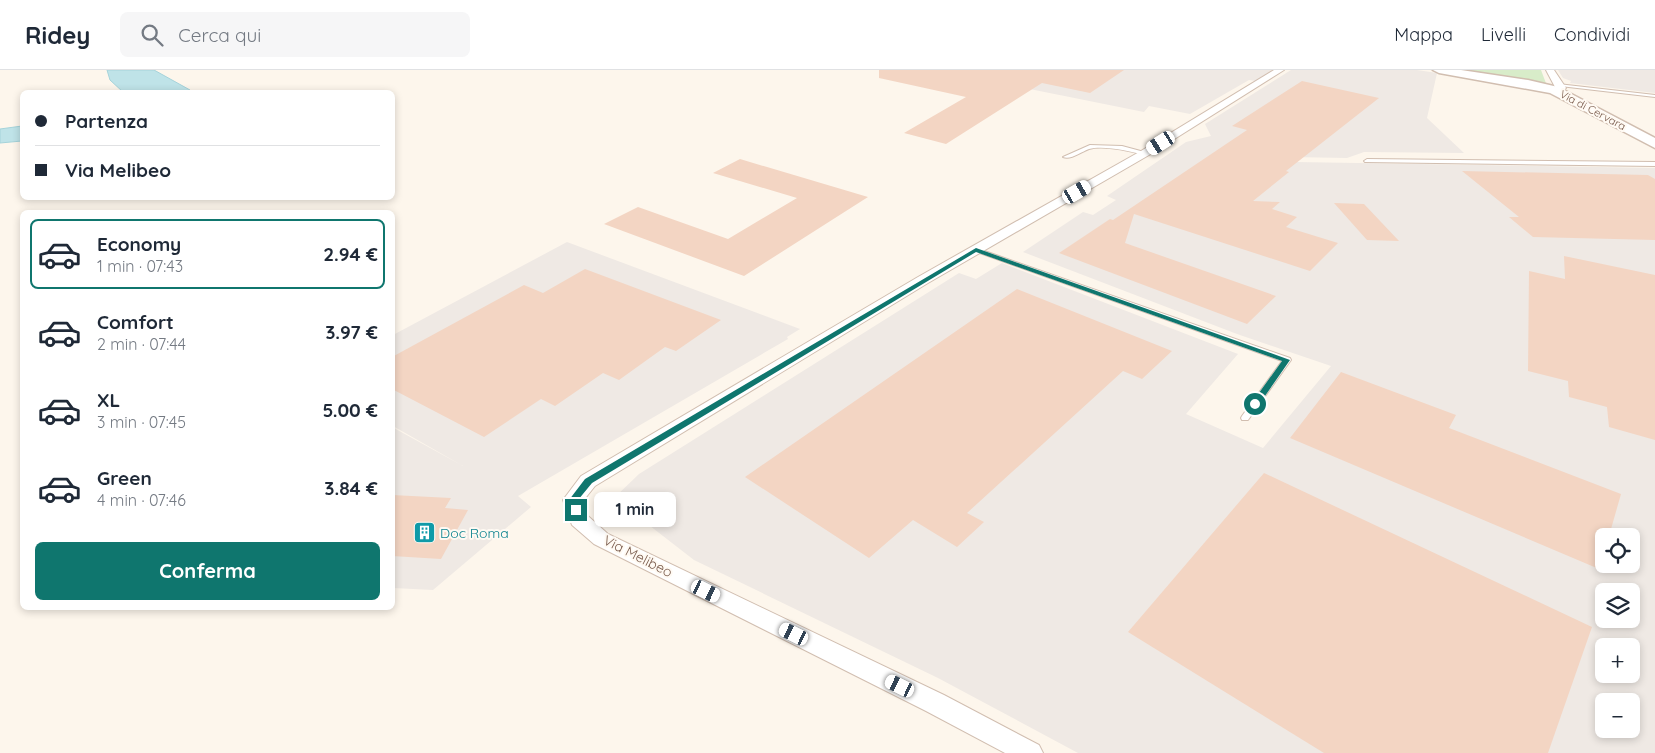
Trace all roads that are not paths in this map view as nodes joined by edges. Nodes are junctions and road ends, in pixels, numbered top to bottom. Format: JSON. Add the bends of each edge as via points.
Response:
{"nodes":[{"id":1,"x":1280,"y":70,"type":"edge"},
{"id":2,"x":1439,"y":70,"type":"edge"},
{"id":3,"x":1550,"y":70,"type":"edge"},
{"id":4,"x":1557,"y":87,"type":"junction"},
{"id":5,"x":1655,"y":96,"type":"edge"},
{"id":6,"x":1655,"y":144,"type":"edge"},
{"id":7,"x":1145,"y":153,"type":"junction"},
{"id":8,"x":1066,"y":157,"type":"dead end"},
{"id":9,"x":1367,"y":161,"type":"dead end"},
{"id":10,"x":1655,"y":164,"type":"edge"},
{"id":11,"x":976,"y":250,"type":"junction"},
{"id":12,"x":1245,"y":418,"type":"dead end"},
{"id":13,"x":1030,"y":753,"type":"edge"}],
"edges":[{"from":1,"to":7,"type":"street","name":"Via Melibeo"},
{"from":2,"to":4,"type":"street","name":"Via di Cervara"},
{"from":3,"to":4,"type":"street"},
{"from":4,"to":5,"type":"lane"},
{"from":4,"to":6,"type":"street","name":"Via di Cervara"},
{"from":7,"to":8,"type":"lane","via":[[1090,147]]},
{"from":7,"to":11,"type":"street","name":"Via Melibeo"},
{"from":9,"to":10,"type":"lane"},
{"from":11,"to":12,"type":"lane","via":[[1286,360]]},
{"from":11,"to":13,"type":"street","name":"Via Melibeo","via":[[588,481],[573,500],[579,520],[601,539]]}]}
